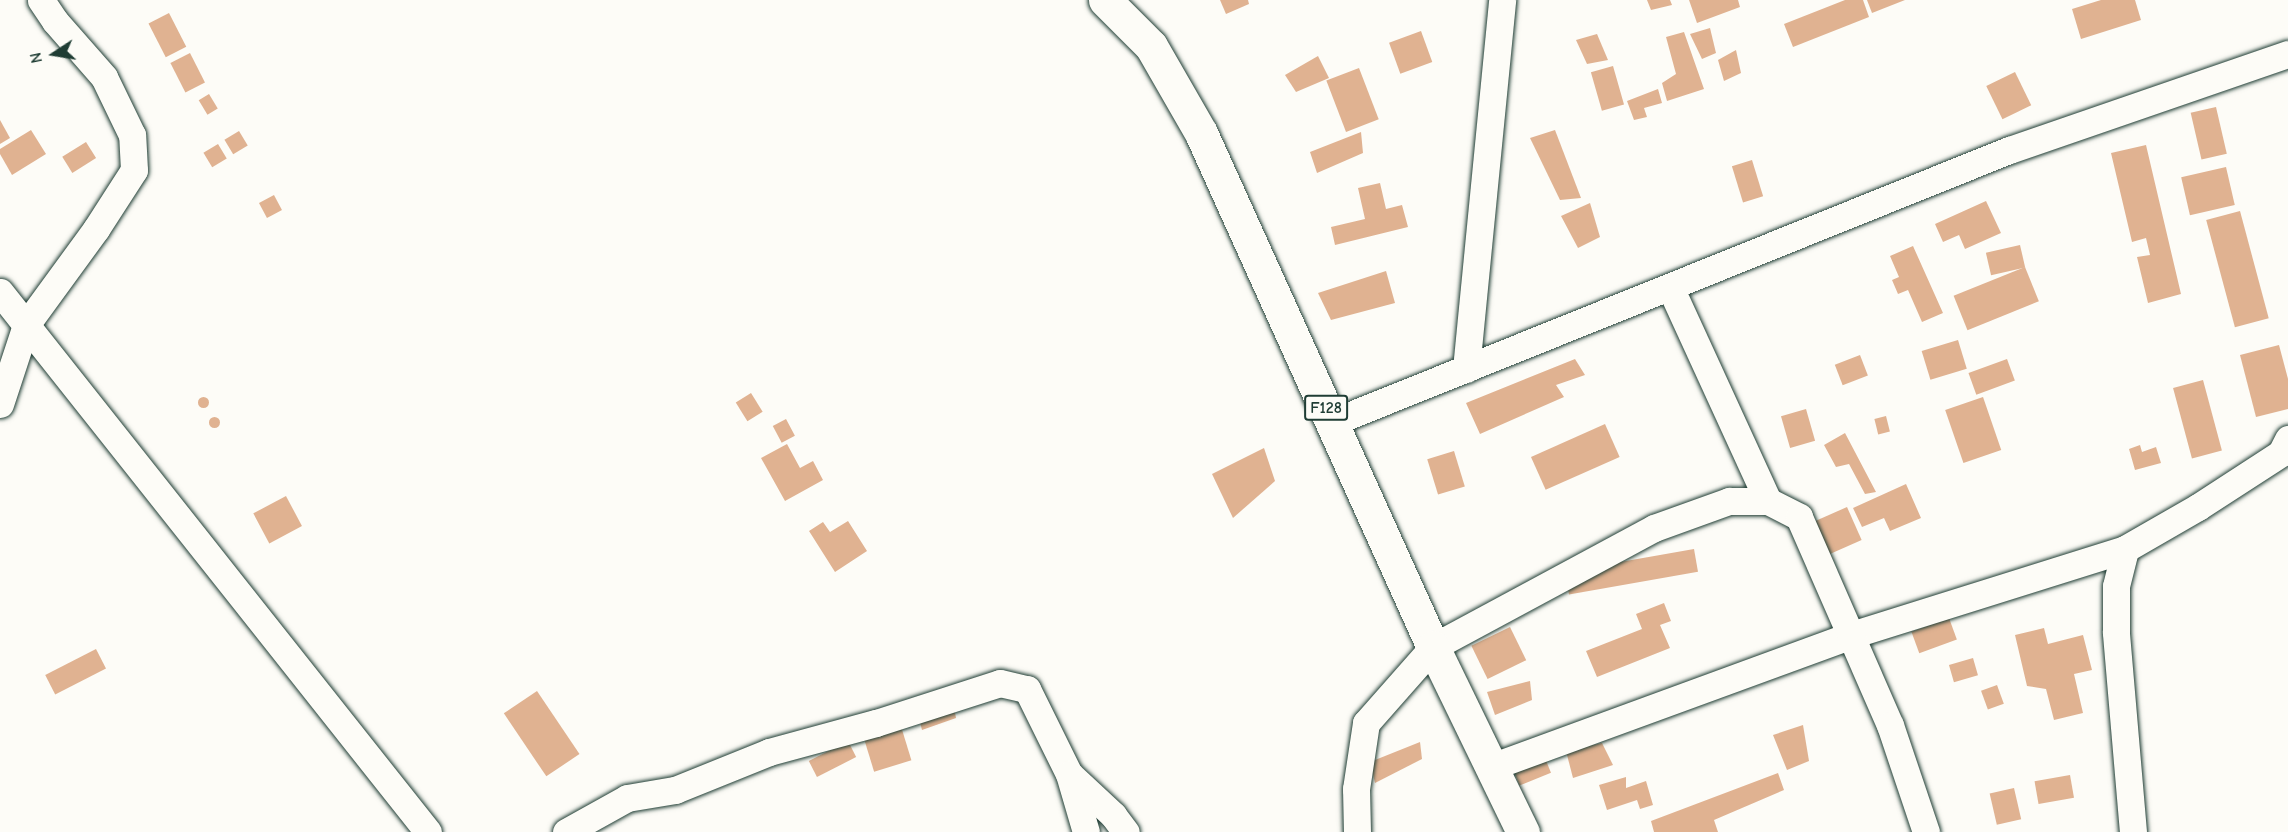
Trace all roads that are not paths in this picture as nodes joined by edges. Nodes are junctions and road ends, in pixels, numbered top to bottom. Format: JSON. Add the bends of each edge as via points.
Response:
{"nodes":[{"id":1,"x":41,"y":0,"type":"edge"},
{"id":2,"x":1105,"y":0,"type":"edge"},
{"id":3,"x":1502,"y":0,"type":"edge"},
{"id":4,"x":2288,"y":54,"type":"edge"},
{"id":5,"x":1670,"y":286,"type":"junction"},
{"id":6,"x":10,"y":309,"type":"edge"},
{"id":7,"x":1466,"y":369,"type":"junction"},
{"id":8,"x":0,"y":404,"type":"edge"},
{"id":9,"x":1333,"y":422,"type":"junction"},
{"id":10,"x":2288,"y":439,"type":"edge"},
{"id":11,"x":1768,"y":501,"type":"junction"},
{"id":12,"x":2125,"y":549,"type":"junction"},
{"id":13,"x":1851,"y":635,"type":"junction"},
{"id":14,"x":1433,"y":647,"type":"junction"},
{"id":15,"x":1491,"y":767,"type":"junction"},
{"id":16,"x":1069,"y":774,"type":"junction"},
{"id":17,"x":425,"y":831,"type":"edge"},
{"id":18,"x":566,"y":832,"type":"edge"},
{"id":19,"x":1086,"y":832,"type":"edge"},
{"id":20,"x":1126,"y":832,"type":"edge"},
{"id":21,"x":1357,"y":832,"type":"edge"},
{"id":22,"x":1523,"y":832,"type":"edge"},
{"id":23,"x":1926,"y":832,"type":"edge"},
{"id":24,"x":2133,"y":832,"type":"edge"}],
"edges":[{"from":1,"to":6,"type":"street","via":[[54,21],[104,77],[132,135],[134,170],[96,229]]},
{"from":2,"to":9,"type":"main road","number":"F128","via":[[1151,46],[1201,133]]},
{"from":3,"to":7,"type":"street"},
{"from":4,"to":5,"type":"street","via":[[2009,150]]},
{"from":5,"to":7,"type":"street"},
{"from":5,"to":11,"type":"street"},
{"from":6,"to":8,"type":"street"},
{"from":6,"to":17,"type":"street"},
{"from":7,"to":9,"type":"street"},
{"from":9,"to":14,"type":"main road","number":"F128"},
{"from":10,"to":12,"type":"street","via":[[2281,453]]},
{"from":11,"to":13,"type":"street","via":[[1799,517]]},
{"from":11,"to":14,"type":"street","via":[[1729,501],[1654,528]]},
{"from":12,"to":13,"type":"street"},
{"from":12,"to":24,"type":"street","via":[[2116,586],[2116,632]]},
{"from":13,"to":15,"type":"street"},
{"from":13,"to":23,"type":"street","via":[[1890,725]]},
{"from":14,"to":15,"type":"main road","number":"F128"},
{"from":14,"to":21,"type":"street","via":[[1366,723],[1356,789]]},
{"from":15,"to":22,"type":"main road","number":"F128"},
{"from":16,"to":18,"type":"street","via":[[1027,689],[1000,683],[769,752],[675,790],[627,798]]},
{"from":16,"to":19,"type":"street"},
{"from":16,"to":20,"type":"street","via":[[1113,814]]}]}
